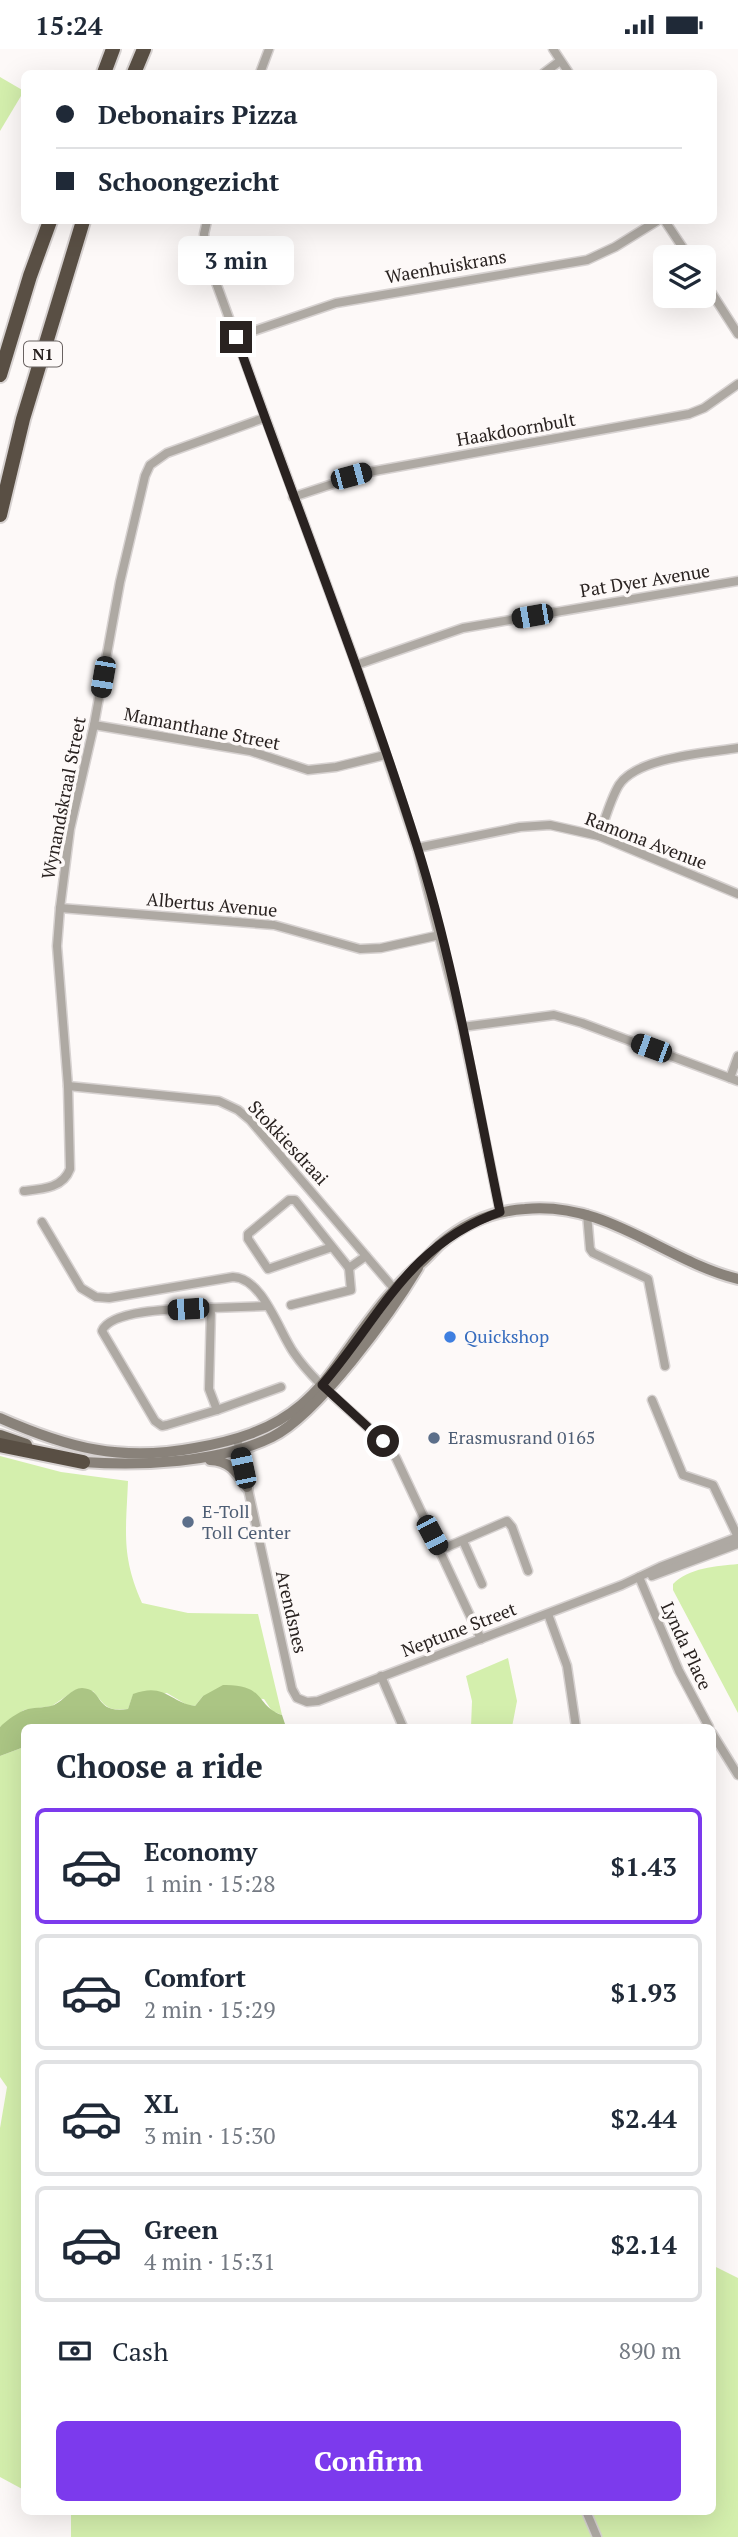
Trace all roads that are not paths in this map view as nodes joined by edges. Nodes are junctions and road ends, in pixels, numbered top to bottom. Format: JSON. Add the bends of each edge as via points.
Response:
{"nodes":[{"id":1,"x":113,"y":49,"type":"edge"},
{"id":2,"x":144,"y":49,"type":"edge"},
{"id":3,"x":269,"y":49,"type":"edge"},
{"id":4,"x":552,"y":49,"type":"edge"},
{"id":5,"x":560,"y":61,"type":"junction"},
{"id":6,"x":105,"y":70,"type":"edge"},
{"id":7,"x":135,"y":70,"type":"edge"},
{"id":8,"x":261,"y":70,"type":"edge"},
{"id":9,"x":548,"y":70,"type":"edge"},
{"id":10,"x":567,"y":70,"type":"edge"},
{"id":11,"x":49,"y":224,"type":"edge"},
{"id":12,"x":82,"y":224,"type":"edge"},
{"id":13,"x":206,"y":224,"type":"edge"},
{"id":14,"x":652,"y":224,"type":"edge"},
{"id":15,"x":667,"y":224,"type":"edge"},
{"id":16,"x":681,"y":245,"type":"edge"},
{"id":17,"x":716,"y":300,"type":"edge"},
{"id":18,"x":738,"y":334,"type":"edge"},
{"id":19,"x":236,"y":337,"type":"junction"},
{"id":20,"x":0,"y":375,"type":"edge"},
{"id":21,"x":738,"y":384,"type":"edge"},
{"id":22,"x":264,"y":418,"type":"junction"},
{"id":23,"x":293,"y":497,"type":"junction"},
{"id":24,"x":0,"y":515,"type":"edge"},
{"id":25,"x":738,"y":582,"type":"edge"},
{"id":26,"x":356,"y":666,"type":"junction"},
{"id":27,"x":94,"y":725,"type":"junction"},
{"id":28,"x":738,"y":748,"type":"edge"},
{"id":29,"x":385,"y":755,"type":"junction"},
{"id":30,"x":599,"y":836,"type":"junction"},
{"id":31,"x":417,"y":848,"type":"junction"},
{"id":32,"x":738,"y":894,"type":"edge"},
{"id":33,"x":60,"y":908,"type":"junction"},
{"id":34,"x":440,"y":935,"type":"junction"},
{"id":35,"x":462,"y":1027,"type":"junction"},
{"id":36,"x":738,"y":1056,"type":"edge"},
{"id":37,"x":734,"y":1080,"type":"edge"},
{"id":38,"x":68,"y":1086,"type":"junction"},
{"id":39,"x":24,"y":1191,"type":"dead end"},
{"id":40,"x":500,"y":1212,"type":"junction"},
{"id":41,"x":587,"y":1214,"type":"junction"},
{"id":42,"x":43,"y":1222,"type":"dead end"},
{"id":43,"x":332,"y":1247,"type":"junction"},
{"id":44,"x":366,"y":1256,"type":"junction"},
{"id":45,"x":349,"y":1268,"type":"junction"},
{"id":46,"x":738,"y":1279,"type":"edge"},
{"id":47,"x":397,"y":1292,"type":"junction"},
{"id":48,"x":291,"y":1305,"type":"dead end"},
{"id":49,"x":267,"y":1306,"type":"junction"},
{"id":50,"x":211,"y":1308,"type":"junction"},
{"id":51,"x":665,"y":1366,"type":"dead end"},
{"id":52,"x":281,"y":1387,"type":"dead end"},
{"id":53,"x":324,"y":1387,"type":"junction"},
{"id":54,"x":652,"y":1400,"type":"dead end"},
{"id":55,"x":216,"y":1410,"type":"junction"},
{"id":56,"x":0,"y":1418,"type":"edge"},
{"id":57,"x":0,"y":1436,"type":"edge"},
{"id":58,"x":238,"y":1444,"type":"junction"},
{"id":59,"x":0,"y":1445,"type":"edge"},
{"id":60,"x":83,"y":1462,"type":"junction"},
{"id":61,"x":160,"y":1462,"type":"junction"},
{"id":62,"x":247,"y":1487,"type":"junction"},
{"id":63,"x":738,"y":1537,"type":"edge"},
{"id":64,"x":463,"y":1541,"type":"junction"},
{"id":65,"x":738,"y":1544,"type":"edge"},
{"id":66,"x":440,"y":1550,"type":"junction"},
{"id":67,"x":528,"y":1571,"type":"dead end"},
{"id":68,"x":639,"y":1578,"type":"junction"},
{"id":69,"x":482,"y":1584,"type":"dead end"},
{"id":70,"x":548,"y":1614,"type":"junction"},
{"id":71,"x":481,"y":1639,"type":"junction"},
{"id":72,"x":382,"y":1676,"type":"junction"},
{"id":73,"x":307,"y":1702,"type":"joint"},
{"id":74,"x":402,"y":1724,"type":"edge"},
{"id":75,"x":576,"y":1724,"type":"edge"},
{"id":76,"x":707,"y":1724,"type":"edge"},
{"id":77,"x":716,"y":1739,"type":"edge"},
{"id":78,"x":738,"y":1775,"type":"edge"},
{"id":79,"x":588,"y":2515,"type":"edge"},
{"id":80,"x":597,"y":2537,"type":"edge"}],
"edges":[{"from":1,"to":6,"type":"highway"},
{"from":2,"to":7,"type":"highway"},
{"from":3,"to":8,"type":"street"},
{"from":4,"to":5,"type":"street"},
{"from":5,"to":9,"type":"street"},
{"from":5,"to":10,"type":"street"},
{"from":11,"to":20,"type":"highway","number":"N1"},
{"from":12,"to":24,"type":"highway","number":"N1","via":[[23,419]]},
{"from":13,"to":19,"type":"street","via":[[206,258]]},
{"from":14,"to":19,"type":"street","name":"Waenhuiskrans","via":[[587,260],[336,303]]},
{"from":15,"to":16,"type":"street"},
{"from":17,"to":18,"type":"street"},
{"from":19,"to":22,"type":"street"},
{"from":21,"to":23,"type":"street","name":"Haakdoornbult","via":[[689,414],[369,471]]},
{"from":22,"to":23,"type":"street"},
{"from":22,"to":27,"type":"street","name":"Wynandskraal Street","via":[[183,447],[150,465],[120,582]]},
{"from":23,"to":26,"type":"street"},
{"from":25,"to":26,"type":"street","name":"Pat Dyer Avenue","via":[[463,628]]},
{"from":26,"to":29,"type":"street"},
{"from":27,"to":29,"type":"street","name":"Mamanthane Street","via":[[250,751],[308,770]]},
{"from":27,"to":33,"type":"street","name":"Wynandskraal Street","via":[[70,829]]},
{"from":28,"to":30,"type":"street","via":[[653,764],[629,775],[619,785]]},
{"from":29,"to":31,"type":"street"},
{"from":30,"to":31,"type":"street","name":"Ramona Avenue","via":[[535,824]]},
{"from":30,"to":32,"type":"street","name":"Ramona Avenue"},
{"from":31,"to":34,"type":"street"},
{"from":33,"to":34,"type":"street","name":"Albertus Avenue","via":[[274,925],[360,949]]},
{"from":33,"to":38,"type":"street","name":"Wynandskraal Street","via":[[57,946]]},
{"from":34,"to":35,"type":"street"},
{"from":35,"to":37,"type":"street","via":[[554,1015]]},
{"from":35,"to":40,"type":"street"},
{"from":36,"to":37,"type":"street"},
{"from":38,"to":39,"type":"street","name":"Wynandskraal Street","via":[[68,1175],[58,1184]]},
{"from":38,"to":44,"type":"street","name":"Stokkiesdraai","via":[[230,1105],[250,1120]]},
{"from":40,"to":41,"type":"main road","via":[[552,1207]]},
{"from":40,"to":47,"type":"main road","via":[[452,1234],[406,1275]]},
{"from":41,"to":46,"type":"main road"},
{"from":41,"to":51,"type":"street","via":[[593,1253],[648,1279]]},
{"from":42,"to":49,"type":"street","via":[[80,1288],[96,1297],[239,1277],[253,1284]]},
{"from":43,"to":43,"type":"street","via":[[295,1200],[289,1200],[248,1234],[268,1269]]},
{"from":43,"to":45,"type":"street"},
{"from":44,"to":45,"type":"street"},
{"from":44,"to":47,"type":"street","name":"Stokkiesdraai"},
{"from":45,"to":48,"type":"street","via":[[351,1290]]},
{"from":47,"to":53,"type":"main road","via":[[378,1327]]},
{"from":49,"to":50,"type":"street"},
{"from":49,"to":53,"type":"street","via":[[296,1356]]},
{"from":50,"to":55,"type":"street","via":[[209,1389]]},
{"from":50,"to":55,"type":"street","via":[[144,1312],[109,1321],[102,1331],[162,1426]]},
{"from":52,"to":55,"type":"street"},
{"from":53,"to":58,"type":"main road","via":[[296,1421],[279,1433]]},
{"from":53,"to":66,"type":"street","via":[[396,1458]]},
{"from":54,"to":63,"type":"street","via":[[683,1475],[713,1485]]},
{"from":56,"to":58,"type":"main road","via":[[52,1439],[124,1454],[165,1454]]},
{"from":57,"to":60,"type":"main road"},
{"from":58,"to":61,"type":"main road","via":[[218,1454]]},
{"from":58,"to":62,"type":"street","name":"Arendsnes"},
{"from":59,"to":60,"type":"highway"},
{"from":60,"to":61,"type":"main road"},
{"from":61,"to":62,"type":"main road","via":[[225,1462]]},
{"from":62,"to":73,"type":"street","name":"Arendsnes","via":[[292,1689],[297,1698]]},
{"from":63,"to":68,"type":"street","name":"Neptune Street"},
{"from":64,"to":66,"type":"street"},
{"from":64,"to":67,"type":"street","via":[[507,1521]]},
{"from":64,"to":69,"type":"street"},
{"from":65,"to":68,"type":"street","name":"Neptune Street"},
{"from":66,"to":71,"type":"street"},
{"from":68,"to":70,"type":"street","name":"Neptune Street"},
{"from":68,"to":76,"type":"street","name":"Lynda Place"},
{"from":70,"to":71,"type":"street","name":"Neptune Street"},
{"from":70,"to":75,"type":"street","via":[[567,1666]]},
{"from":71,"to":72,"type":"street","name":"Neptune Street"},
{"from":72,"to":73,"type":"street","name":"Neptune Street"},
{"from":72,"to":74,"type":"street"},
{"from":77,"to":78,"type":"street"},
{"from":79,"to":80,"type":"street"}]}
